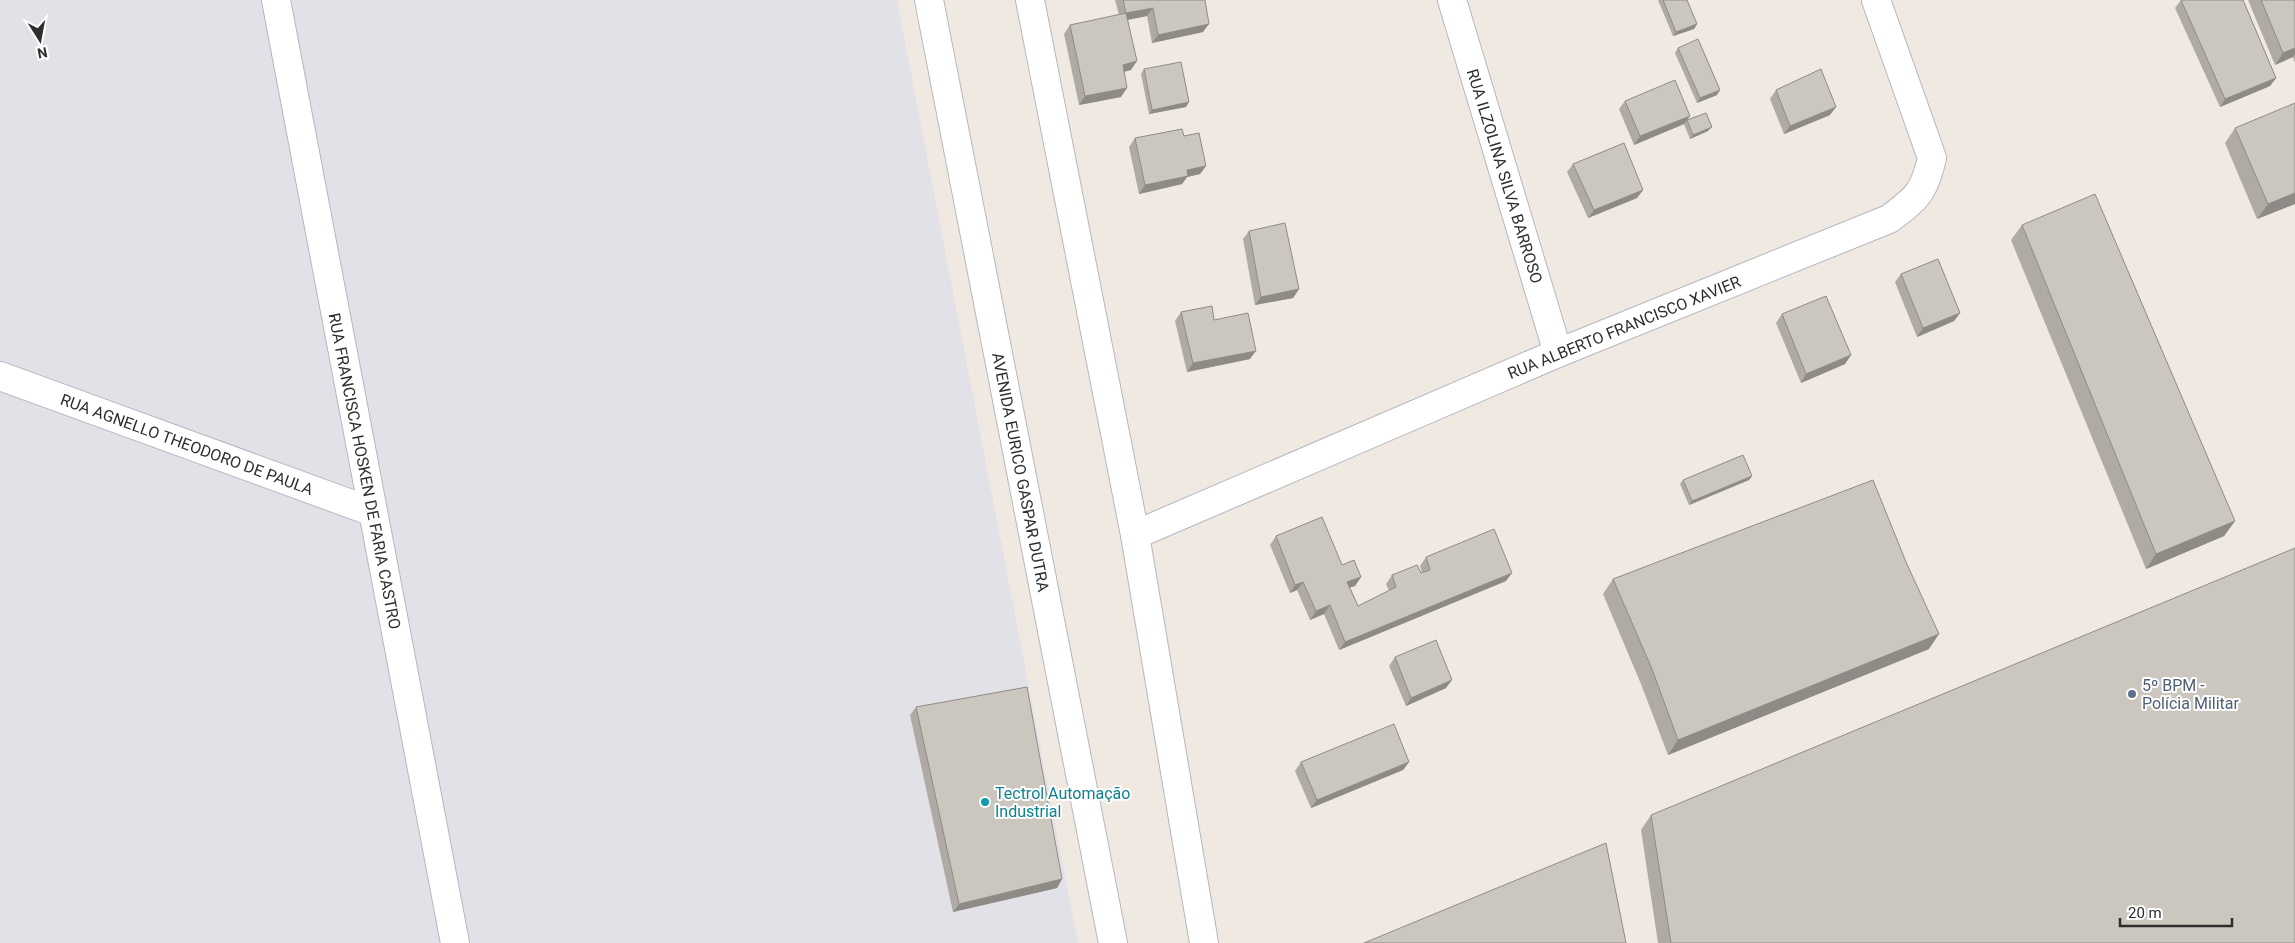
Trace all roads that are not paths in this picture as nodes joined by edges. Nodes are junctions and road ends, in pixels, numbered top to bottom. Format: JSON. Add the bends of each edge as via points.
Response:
{"nodes":[{"id":1,"x":276,"y":0,"type":"edge"},
{"id":2,"x":929,"y":0,"type":"edge"},
{"id":3,"x":1030,"y":0,"type":"edge"},
{"id":4,"x":1452,"y":0,"type":"edge"},
{"id":5,"x":1876,"y":0,"type":"edge"},
{"id":6,"x":1558,"y":353,"type":"junction"},
{"id":7,"x":0,"y":376,"type":"edge"},
{"id":8,"x":373,"y":512,"type":"junction"},
{"id":9,"x":1134,"y":535,"type":"junction"},
{"id":10,"x":455,"y":943,"type":"edge"},
{"id":11,"x":1113,"y":943,"type":"edge"},
{"id":12,"x":1204,"y":943,"type":"edge"}],
"edges":[{"from":1,"to":8,"type":"street","name":"RUA FRANCISCA HOSKEN DE FARIA CASTRO"},
{"from":2,"to":11,"type":"street","name":"AVENIDA EURICO GASPAR DUTRA"},
{"from":3,"to":9,"type":"street"},
{"from":4,"to":6,"type":"street","name":"RUA ILZOLINA SILVA BARROSO"},
{"from":5,"to":6,"type":"street","name":"RUA ALBERTO FRANCISCO XAVIER","via":[[1932,158],[1926,185],[1913,201],[1889,219]]},
{"from":6,"to":9,"type":"street","name":"RUA ALBERTO FRANCISCO XAVIER"},
{"from":7,"to":8,"type":"street","name":"RUA AGNELLO THEODORO DE PAULA"},
{"from":8,"to":10,"type":"street","name":"RUA FRANCISCA HOSKEN DE FARIA CASTRO"},
{"from":9,"to":12,"type":"street"}]}
